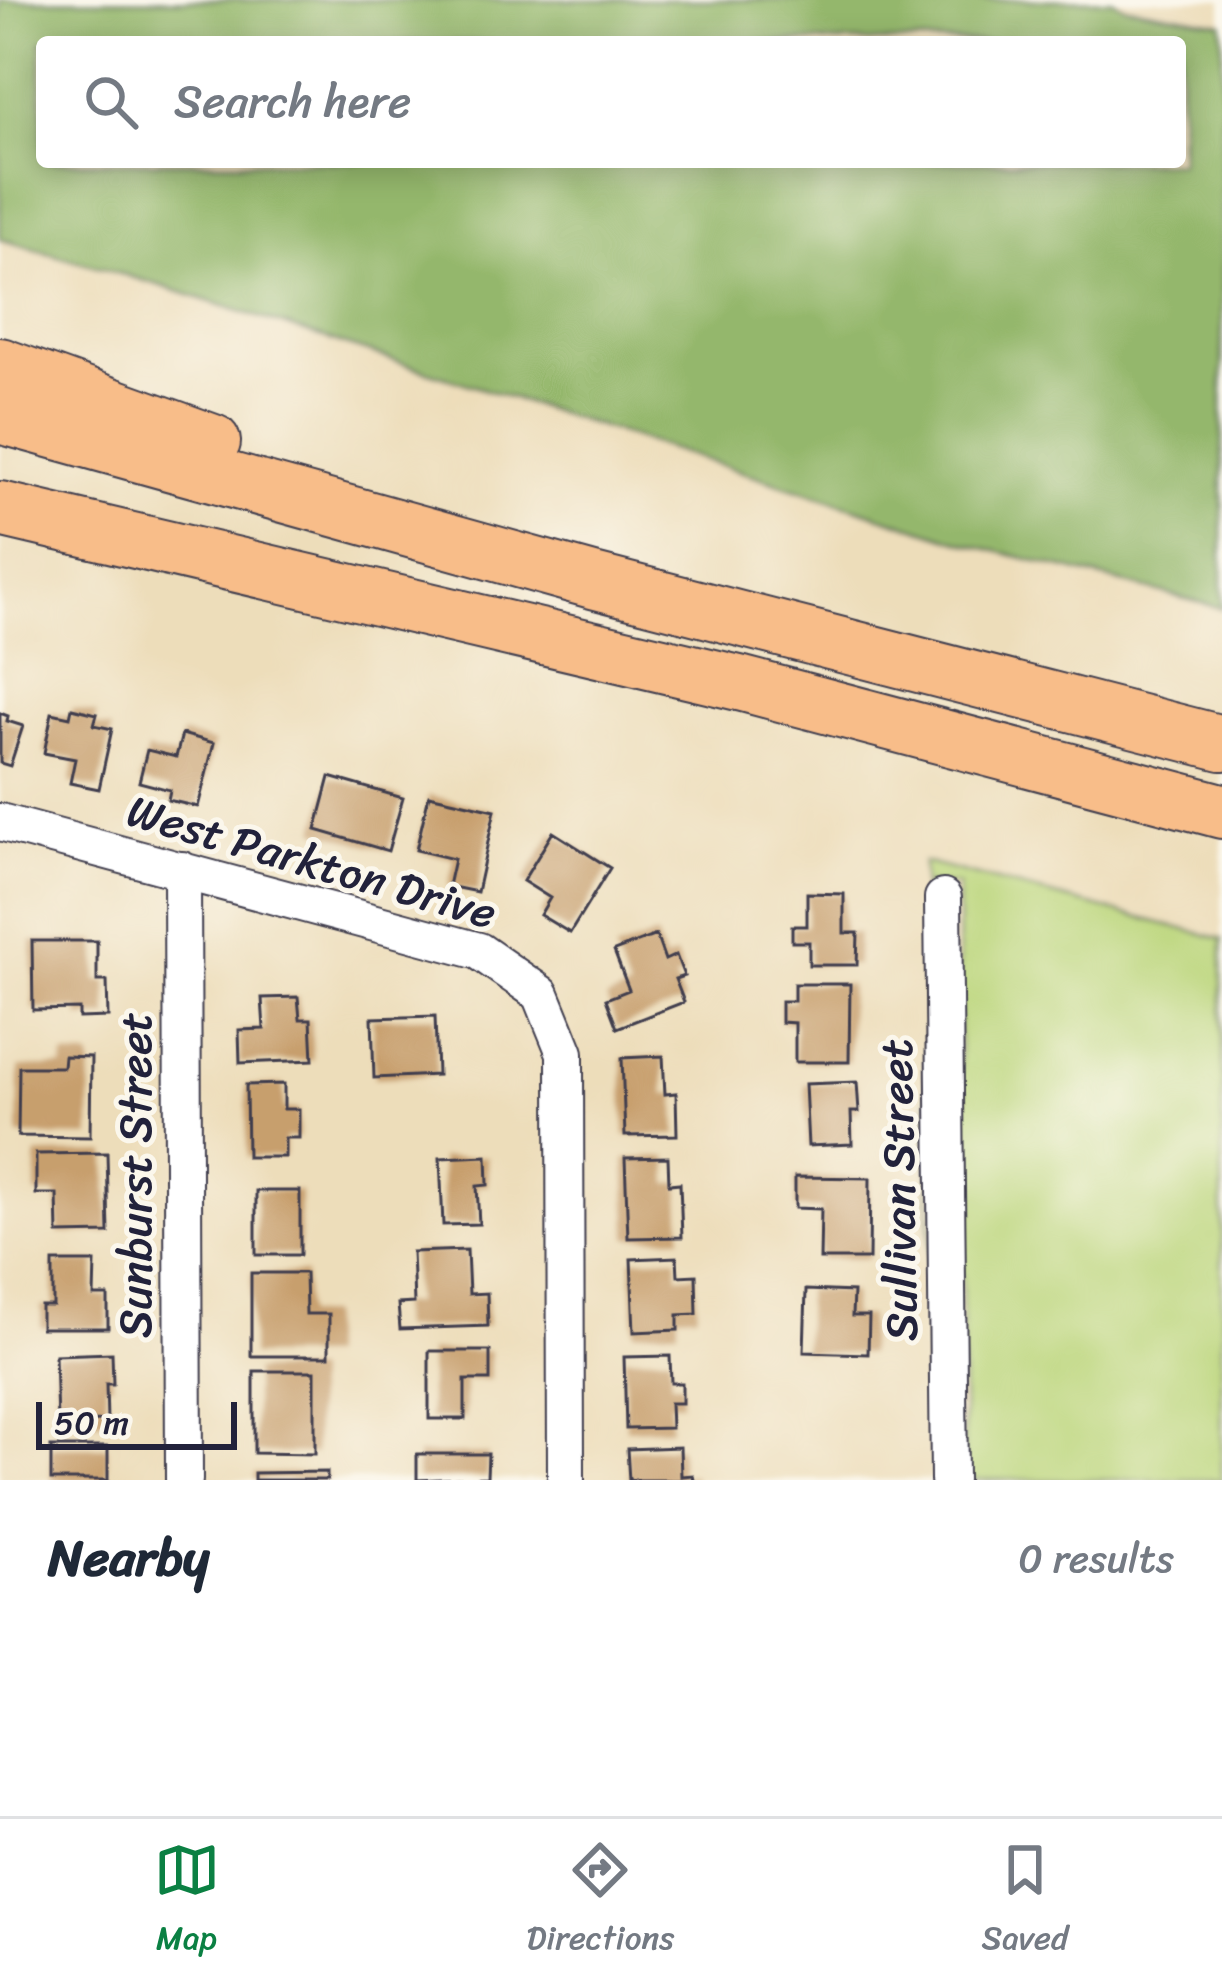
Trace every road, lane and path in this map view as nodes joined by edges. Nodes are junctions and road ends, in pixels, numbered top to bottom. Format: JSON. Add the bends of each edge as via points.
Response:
{"nodes":[{"id":1,"x":0,"y":364,"type":"edge"},
{"id":2,"x":0,"y":416,"type":"edge"},
{"id":3,"x":0,"y":509,"type":"edge"},
{"id":4,"x":593,"y":581,"type":"junction"},
{"id":5,"x":1222,"y":743,"type":"edge"},
{"id":6,"x":1222,"y":811,"type":"edge"},
{"id":7,"x":0,"y":822,"type":"edge"},
{"id":8,"x":182,"y":870,"type":"junction"},
{"id":9,"x":943,"y":898,"type":"dead end"},
{"id":10,"x":184,"y":1480,"type":"edge"},
{"id":11,"x":566,"y":1480,"type":"edge"},
{"id":12,"x":949,"y":1480,"type":"edge"}],
"edges":[{"from":1,"to":4,"type":"highway"},
{"from":2,"to":4,"type":"highway"},
{"from":3,"to":6,"type":"highway","via":[[743,684]]},
{"from":4,"to":5,"type":"highway"},
{"from":7,"to":8,"type":"street","name":"West Parkton Drive"},
{"from":8,"to":10,"type":"street","name":"Sunburst Street"},
{"from":8,"to":11,"type":"street","name":"West Parkton Drive","via":[[479,951],[541,994],[565,1053]]},
{"from":9,"to":12,"type":"street","name":"Sullivan Street"}]}
